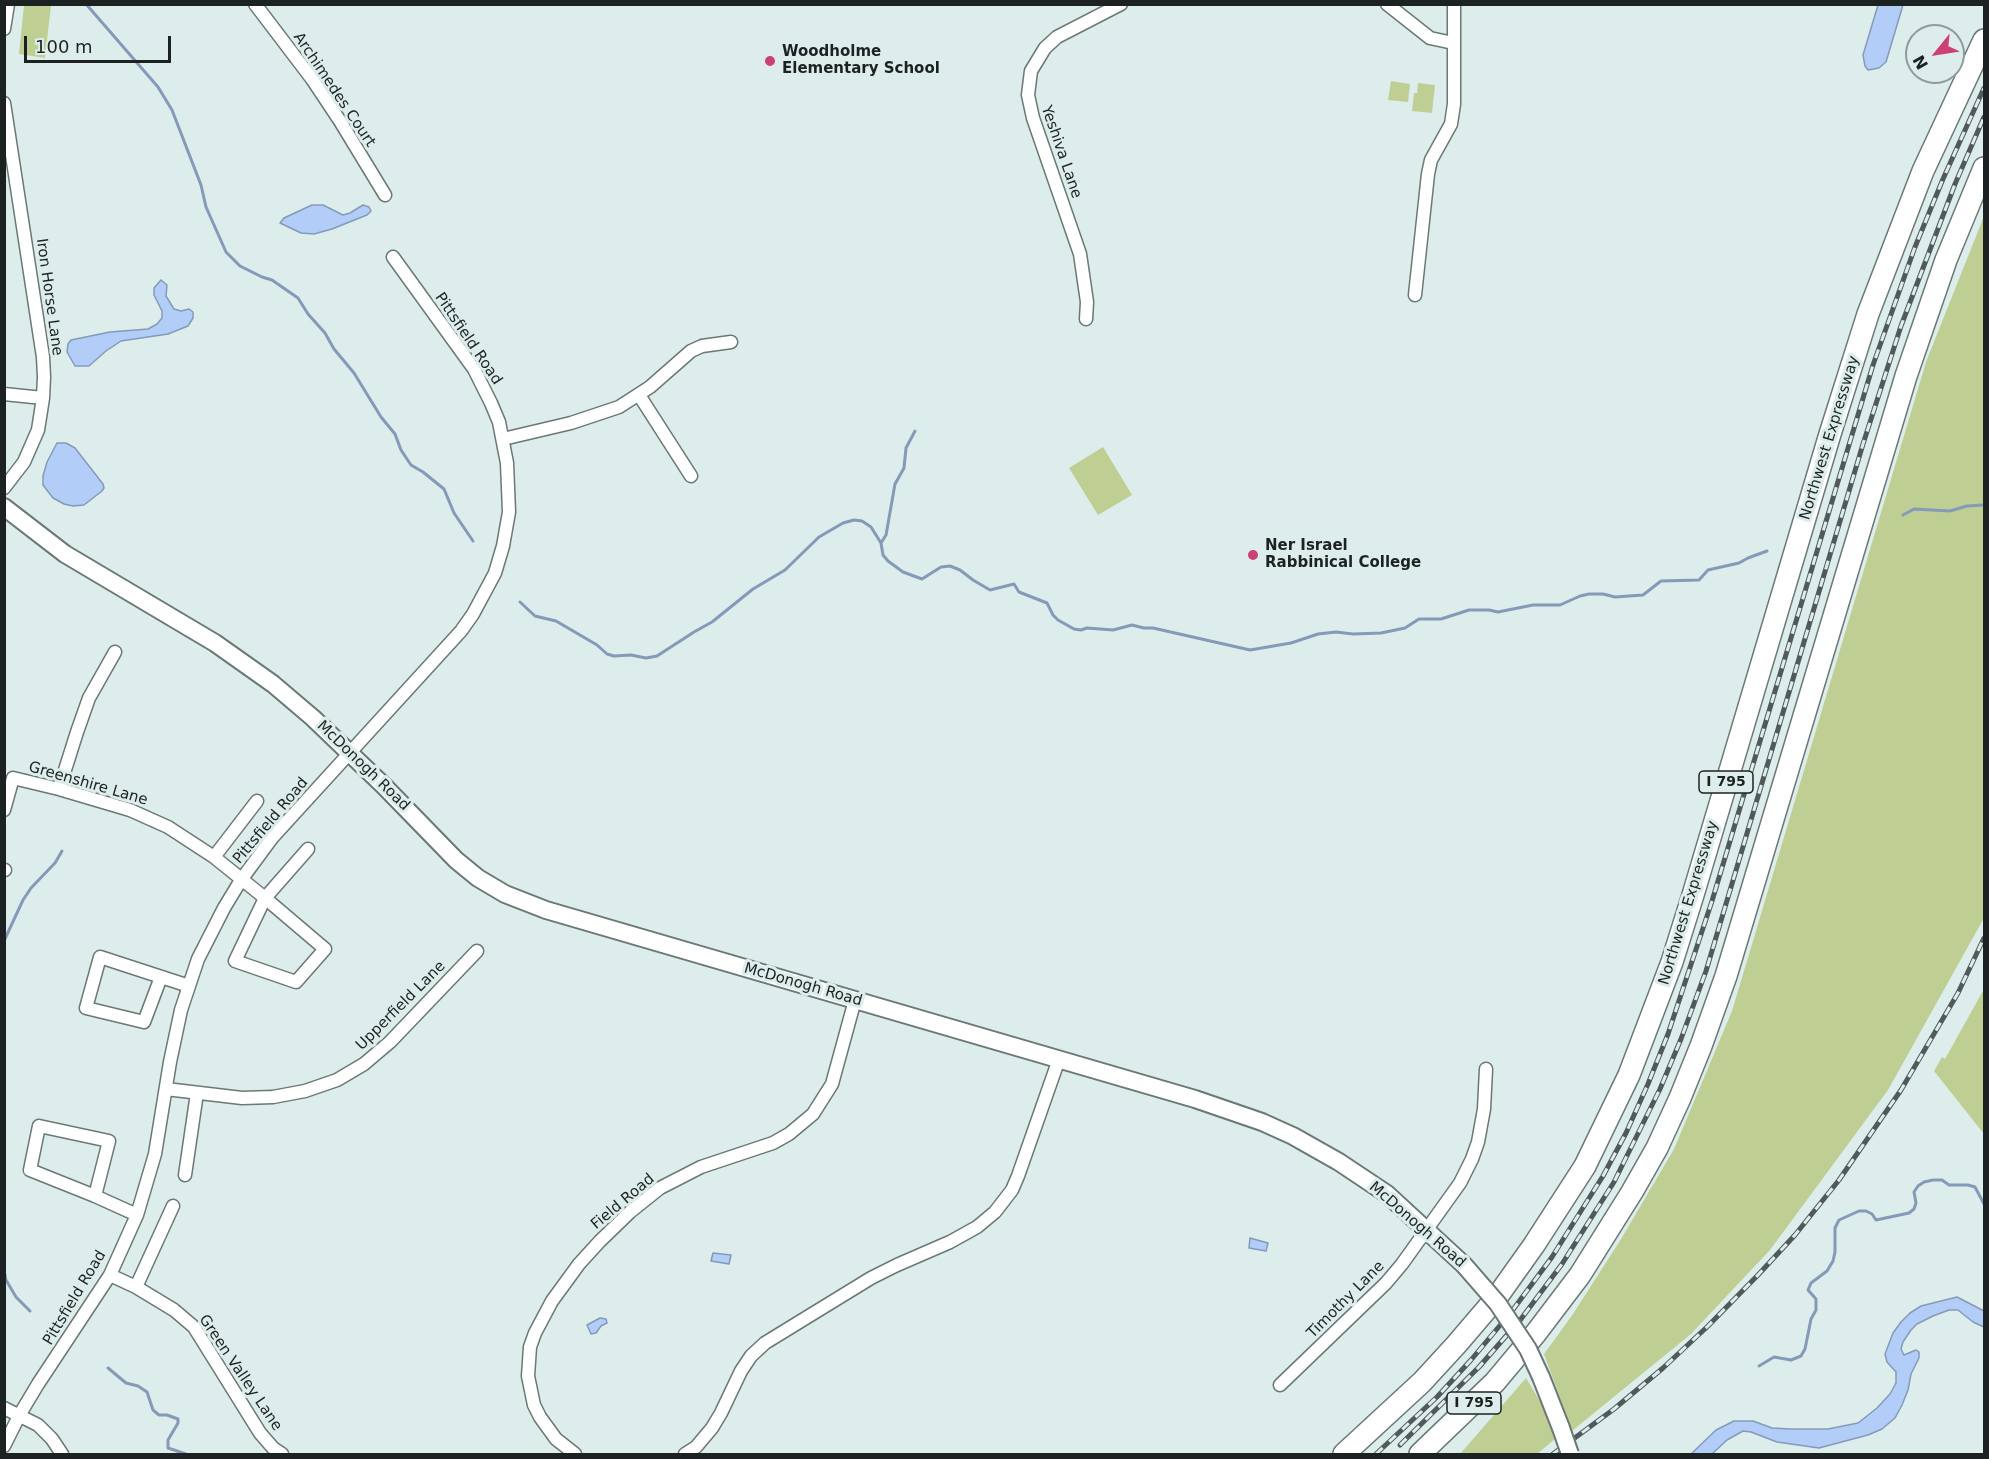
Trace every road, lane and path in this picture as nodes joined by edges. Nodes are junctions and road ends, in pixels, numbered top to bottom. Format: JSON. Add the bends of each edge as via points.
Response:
{"nodes":[{"id":1,"x":8,"y":4,"type":"edge"},
{"id":2,"x":255,"y":4,"type":"edge"},
{"id":3,"x":1121,"y":4,"type":"edge"},
{"id":4,"x":1387,"y":4,"type":"edge"},
{"id":5,"x":1454,"y":4,"type":"edge"},
{"id":6,"x":4,"y":29,"type":"edge"},
{"id":7,"x":1984,"y":40,"type":"edge"},
{"id":8,"x":1453,"y":44,"type":"junction"},
{"id":9,"x":4,"y":103,"type":"edge"},
{"id":10,"x":1984,"y":168,"type":"edge"},
{"id":11,"x":385,"y":195,"type":"dead end"},
{"id":12,"x":393,"y":257,"type":"dead end"},
{"id":13,"x":1415,"y":295,"type":"dead end"},
{"id":14,"x":1086,"y":319,"type":"dead end"},
{"id":15,"x":731,"y":342,"type":"dead end"},
{"id":16,"x":4,"y":394,"type":"edge"},
{"id":17,"x":639,"y":395,"type":"junction"},
{"id":18,"x":43,"y":398,"type":"junction"},
{"id":19,"x":503,"y":439,"type":"junction"},
{"id":20,"x":691,"y":476,"type":"dead end"},
{"id":21,"x":4,"y":488,"type":"edge"},
{"id":22,"x":4,"y":507,"type":"edge"},
{"id":23,"x":115,"y":652,"type":"dead end"},
{"id":24,"x":351,"y":754,"type":"junction"},
{"id":25,"x":59,"y":789,"type":"junction"},
{"id":26,"x":257,"y":801,"type":"dead end"},
{"id":27,"x":4,"y":810,"type":"edge"},
{"id":28,"x":308,"y":849,"type":"dead end"},
{"id":29,"x":214,"y":856,"type":"junction"},
{"id":30,"x":241,"y":880,"type":"junction"},
{"id":31,"x":265,"y":898,"type":"junction"},
{"id":32,"x":477,"y":951,"type":"dead end"},
{"id":33,"x":161,"y":977,"type":"junction"},
{"id":34,"x":189,"y":986,"type":"junction"},
{"id":35,"x":855,"y":1000,"type":"junction"},
{"id":36,"x":1059,"y":1059,"type":"junction"},
{"id":37,"x":1486,"y":1069,"type":"dead end"},
{"id":38,"x":166,"y":1089,"type":"junction"},
{"id":39,"x":197,"y":1093,"type":"junction"},
{"id":40,"x":185,"y":1175,"type":"dead end"},
{"id":41,"x":95,"y":1196,"type":"junction"},
{"id":42,"x":173,"y":1206,"type":"dead end"},
{"id":43,"x":137,"y":1215,"type":"junction"},
{"id":44,"x":1425,"y":1229,"type":"junction"},
{"id":45,"x":110,"y":1275,"type":"junction"},
{"id":46,"x":136,"y":1287,"type":"junction"},
{"id":47,"x":1280,"y":1385,"type":"dead end"},
{"id":48,"x":4,"y":1408,"type":"edge"},
{"id":49,"x":20,"y":1414,"type":"junction"},
{"id":50,"x":4,"y":1446,"type":"edge"},
{"id":51,"x":62,"y":1455,"type":"edge"},
{"id":52,"x":282,"y":1455,"type":"edge"},
{"id":53,"x":575,"y":1455,"type":"edge"},
{"id":54,"x":685,"y":1455,"type":"edge"},
{"id":55,"x":1344,"y":1455,"type":"edge"},
{"id":56,"x":1420,"y":1455,"type":"edge"},
{"id":57,"x":1570,"y":1455,"type":"edge"}],
"edges":[{"from":1,"to":6,"type":"street"},
{"from":2,"to":11,"type":"street","name":"Archimedes Court","via":[[323,96]]},
{"from":3,"to":14,"type":"street","name":"Yeshiva Lane","via":[[1057,37],[1045,48],[1031,71],[1028,95],[1032,118],[1080,254]]},
{"from":4,"to":8,"type":"street","via":[[1430,38]]},
{"from":5,"to":8,"type":"street"},
{"from":7,"to":55,"type":"highway","name":"Northwest Expressway","number":"I 795","via":[[1923,171],[1868,314],[1672,962],[1629,1076],[1579,1174],[1497,1297],[1397,1408]]},
{"from":8,"to":13,"type":"street","via":[[1451,124],[1431,160],[1428,174]]},
{"from":9,"to":18,"type":"street","name":"Iron Horse Lane","via":[[43,357]]},
{"from":10,"to":56,"type":"highway","number":"I 795","via":[[1946,260],[1906,376],[1726,976],[1680,1098],[1657,1148],[1580,1275],[1495,1382]]},
{"from":12,"to":19,"type":"street","name":"Pittsfield Road","via":[[474,369],[492,403]]},
{"from":15,"to":17,"type":"street","via":[[691,351]]},
{"from":16,"to":18,"type":"street"},
{"from":17,"to":19,"type":"street","via":[[591,418]]},
{"from":17,"to":20,"type":"street"},
{"from":18,"to":21,"type":"street","name":"Iron Horse Lane","via":[[32,445]]},
{"from":19,"to":24,"type":"street","name":"Pittsfield Road","via":[[509,512],[495,573],[461,631]]},
{"from":22,"to":24,"type":"main road","name":"McDonogh Road","via":[[73,559],[236,657],[292,700]]},
{"from":23,"to":25,"type":"street","via":[[89,698]]},
{"from":24,"to":30,"type":"street","name":"Pittsfield Road","via":[[272,838]]},
{"from":24,"to":35,"type":"main road","name":"McDonogh Road","via":[[456,861],[505,894],[546,910]]},
{"from":25,"to":27,"type":"street","name":"Greenshire Lane","via":[[13,778]]},
{"from":25,"to":29,"type":"street","name":"Greenshire Lane","via":[[148,817]]},
{"from":26,"to":29,"type":"street"},
{"from":28,"to":31,"type":"street"},
{"from":29,"to":30,"type":"street","name":"Greenshire Lane"},
{"from":30,"to":31,"type":"street","name":"Greenshire Lane"},
{"from":30,"to":34,"type":"street","name":"Pittsfield Road","via":[[210,934]]},
{"from":31,"to":31,"type":"street","via":[[326,949],[296,982],[235,961]]},
{"from":32,"to":39,"type":"street","name":"Upperfield Lane","via":[[390,1042],[351,1072],[305,1091],[273,1097]]},
{"from":33,"to":33,"type":"street","via":[[100,957],[86,1008],[144,1022]]},
{"from":33,"to":34,"type":"street"},
{"from":34,"to":38,"type":"street","name":"Pittsfield Road"},
{"from":35,"to":36,"type":"main road","name":"McDonogh Road"},
{"from":35,"to":53,"type":"street","name":"Field Road","via":[[832,1084],[813,1114],[773,1143],[701,1167],[660,1188],[600,1241],[552,1301],[530,1347],[528,1376],[540,1417],[556,1439]]},
{"from":36,"to":44,"type":"main road","name":"McDonogh Road","via":[[1195,1099],[1293,1136],[1369,1182]]},
{"from":36,"to":54,"type":"street","via":[[1018,1176],[995,1212],[977,1227],[871,1278],[765,1343],[741,1371],[712,1428]]},
{"from":37,"to":44,"type":"street","name":"Timothy Lane","via":[[1484,1109],[1472,1159],[1460,1183]]},
{"from":38,"to":39,"type":"street","name":"Upperfield Lane"},
{"from":38,"to":43,"type":"street","name":"Pittsfield Road","via":[[155,1154]]},
{"from":39,"to":40,"type":"street"},
{"from":41,"to":41,"type":"street","via":[[30,1170],[39,1126],[110,1141]]},
{"from":41,"to":43,"type":"street"},
{"from":42,"to":46,"type":"street"},
{"from":43,"to":45,"type":"street","name":"Pittsfield Road"},
{"from":44,"to":47,"type":"street","name":"Timothy Lane","via":[[1386,1283]]},
{"from":44,"to":57,"type":"main road","name":"McDonogh Road","bridge":true,"via":[[1498,1304],[1528,1349]]},
{"from":45,"to":46,"type":"street","name":"Green Valley Lane"},
{"from":45,"to":49,"type":"street","name":"Pittsfield Road"},
{"from":46,"to":52,"type":"street","name":"Green Valley Lane","via":[[194,1327],[260,1433]]},
{"from":48,"to":49,"type":"street"},
{"from":49,"to":50,"type":"street","name":"Pittsfield Road"},
{"from":49,"to":51,"type":"street","via":[[45,1431]]}]}
